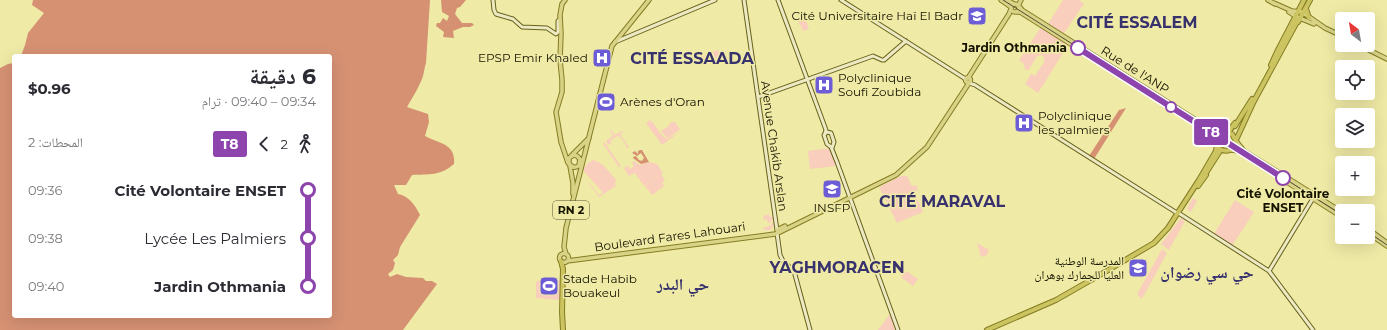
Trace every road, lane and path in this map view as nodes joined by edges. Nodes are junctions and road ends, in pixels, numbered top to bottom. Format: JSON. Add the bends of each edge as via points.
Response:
{"nodes":[{"id":1,"x":493,"y":0,"type":"edge"},
{"id":2,"x":565,"y":0,"type":"edge"},
{"id":3,"x":649,"y":0,"type":"edge"},
{"id":4,"x":715,"y":0,"type":"edge"},
{"id":5,"x":744,"y":0,"type":"edge"},
{"id":6,"x":778,"y":0,"type":"edge"},
{"id":7,"x":841,"y":0,"type":"edge"},
{"id":8,"x":1001,"y":0,"type":"edge"},
{"id":9,"x":1007,"y":0,"type":"edge"},
{"id":10,"x":1019,"y":0,"type":"edge"},
{"id":11,"x":1268,"y":0,"type":"edge"},
{"id":12,"x":1307,"y":0,"type":"edge"},
{"id":13,"x":1015,"y":8,"type":"junction"},
{"id":14,"x":1300,"y":15,"type":"junction"},
{"id":15,"x":560,"y":19,"type":"junction"},
{"id":16,"x":1335,"y":33,"type":"edge"},
{"id":17,"x":906,"y":41,"type":"junction"},
{"id":18,"x":615,"y":42,"type":"junction"},
{"id":19,"x":1373,"y":52,"type":"edge"},
{"id":20,"x":1387,"y":59,"type":"edge"},
{"id":21,"x":808,"y":80,"type":"junction"},
{"id":22,"x":968,"y":80,"type":"junction"},
{"id":23,"x":1255,"y":94,"type":"junction"},
{"id":24,"x":758,"y":97,"type":"junction"},
{"id":25,"x":1254,"y":101,"type":"junction"},
{"id":26,"x":826,"y":132,"type":"junction"},
{"id":27,"x":1224,"y":132,"type":"junction"},
{"id":28,"x":589,"y":137,"type":"junction"},
{"id":29,"x":1236,"y":141,"type":"junction"},
{"id":30,"x":1216,"y":143,"type":"junction"},
{"id":31,"x":562,"y":146,"type":"junction"},
{"id":32,"x":831,"y":146,"type":"junction"},
{"id":33,"x":1229,"y":151,"type":"junction"},
{"id":34,"x":572,"y":155,"type":"junction"},
{"id":35,"x":581,"y":163,"type":"junction"},
{"id":36,"x":569,"y":164,"type":"junction"},
{"id":37,"x":1201,"y":177,"type":"junction"},
{"id":38,"x":1198,"y":186,"type":"junction"},
{"id":39,"x":850,"y":196,"type":"junction"},
{"id":40,"x":1316,"y":198,"type":"junction"},
{"id":41,"x":1335,"y":208,"type":"edge"},
{"id":42,"x":1335,"y":212,"type":"edge"},
{"id":43,"x":1180,"y":214,"type":"junction"},
{"id":44,"x":776,"y":230,"type":"junction"},
{"id":45,"x":1375,"y":234,"type":"edge"},
{"id":46,"x":1375,"y":238,"type":"edge"},
{"id":47,"x":1387,"y":243,"type":"edge"},
{"id":48,"x":1387,"y":246,"type":"edge"},
{"id":49,"x":561,"y":254,"type":"junction"},
{"id":50,"x":567,"y":255,"type":"junction"},
{"id":51,"x":574,"y":260,"type":"junction"},
{"id":52,"x":561,"y":261,"type":"junction"},
{"id":53,"x":566,"y":262,"type":"junction"},
{"id":54,"x":563,"y":268,"type":"junction"},
{"id":55,"x":1269,"y":271,"type":"junction"},
{"id":56,"x":562,"y":330,"type":"edge"},
{"id":57,"x":810,"y":330,"type":"edge"},
{"id":58,"x":898,"y":330,"type":"edge"},
{"id":59,"x":987,"y":330,"type":"edge"},
{"id":60,"x":993,"y":330,"type":"edge"},
{"id":61,"x":1313,"y":330,"type":"edge"}],
"edges":[{"from":1,"to":15,"type":"main road","via":[[496,14],[513,19],[524,27],[547,28],[556,34]]},
{"from":2,"to":15,"type":"main road"},
{"from":3,"to":18,"type":"main road"},
{"from":4,"to":18,"type":"main road"},
{"from":5,"to":24,"type":"main road","name":"Avenue Chakib Arslan"},
{"from":6,"to":21,"type":"main road"},
{"from":7,"to":17,"type":"main road"},
{"from":8,"to":13,"type":"main road"},
{"from":9,"to":13,"type":"main road"},
{"from":10,"to":13,"type":"main road","name":"Boulevard Fares Lahouari"},
{"from":11,"to":14,"type":"main road"},
{"from":12,"to":14,"type":"highway"},
{"from":12,"to":14,"type":"highway"},
{"from":13,"to":22,"type":"main road","name":"Boulevard Fares Lahouari"},
{"from":13,"to":27,"type":"main road","name":"Rue de l'ANP","via":[[1215,132]]},
{"from":13,"to":30,"type":"main road","name":"Rue de l'ANP","via":[[1213,134]]},
{"from":14,"to":16,"type":"main road"},
{"from":14,"to":23,"type":"highway"},
{"from":14,"to":25,"type":"highway"},
{"from":15,"to":31,"type":"main road","via":[[562,86],[556,112]]},
{"from":17,"to":21,"type":"main road","via":[[884,60],[873,56]]},
{"from":17,"to":22,"type":"main road"},
{"from":18,"to":28,"type":"main road"},
{"from":19,"to":20,"type":"main road"},
{"from":21,"to":24,"type":"main road"},
{"from":21,"to":26,"type":"main road"},
{"from":22,"to":39,"type":"main road","name":"Boulevard Fares Lahouari","via":[[927,147],[895,174]]},
{"from":22,"to":43,"type":"main road"},
{"from":23,"to":25,"type":"highway","via":[[1236,126]]},
{"from":23,"to":27,"type":"highway","via":[[1231,129]]},
{"from":24,"to":44,"type":"main road","name":"Avenue Chakib Arslan"},
{"from":25,"to":29,"type":"highway"},
{"from":26,"to":32,"type":"main road","via":[[824,135],[827,144]]},
{"from":26,"to":32,"type":"main road","via":[[831,133],[834,142]]},
{"from":27,"to":29,"type":"highway","via":[[1232,134]]},
{"from":27,"to":30,"type":"highway"},
{"from":28,"to":34,"type":"main road"},
{"from":28,"to":35,"type":"main road"},
{"from":29,"to":33,"type":"highway"},
{"from":29,"to":40,"type":"main road","via":[[1244,151]]},
{"from":30,"to":33,"type":"highway","via":[[1220,149]]},
{"from":30,"to":37,"type":"highway","via":[[1216,151]]},
{"from":31,"to":34,"type":"main road"},
{"from":31,"to":36,"type":"main road"},
{"from":32,"to":39,"type":"main road"},
{"from":33,"to":38,"type":"highway","via":[[1218,157]]},
{"from":33,"to":40,"type":"main road","via":[[1236,150]]},
{"from":34,"to":35,"type":"main road","via":[[578,156]]},
{"from":34,"to":36,"type":"main road"},
{"from":35,"to":36,"type":"main road","via":[[575,168]]},
{"from":35,"to":50,"type":"main road","number":"RN 2","via":[[565,233],[564,248]]},
{"from":36,"to":49,"type":"main road","number":"RN 2","via":[[573,193]]},
{"from":37,"to":38,"type":"highway","via":[[1219,151]]},
{"from":37,"to":43,"type":"highway"},
{"from":38,"to":43,"type":"highway"},
{"from":39,"to":44,"type":"main road","name":"Boulevard Fares Lahouari"},
{"from":39,"to":58,"type":"main road"},
{"from":40,"to":41,"type":"main road"},
{"from":40,"to":42,"type":"main road"},
{"from":40,"to":55,"type":"main road"},
{"from":43,"to":55,"type":"main road"},
{"from":43,"to":59,"type":"highway","via":[[1165,233],[1146,249],[1056,300]]},
{"from":43,"to":60,"type":"highway","via":[[1163,238],[1149,250],[1064,298]]},
{"from":44,"to":51,"type":"main road","name":"Boulevard Fares Lahouari","via":[[767,234]]},
{"from":44,"to":57,"type":"main road","name":"Avenue Chakib Arslan","via":[[782,258],[795,273]]},
{"from":45,"to":47,"type":"main road"},
{"from":46,"to":48,"type":"main road"},
{"from":49,"to":50,"type":"main road"},
{"from":49,"to":52,"type":"main road"},
{"from":50,"to":51,"type":"main road"},
{"from":50,"to":53,"type":"main road"},
{"from":51,"to":53,"type":"main road","name":"Boulevard Fares Lahouari"},
{"from":52,"to":53,"type":"main road","name":"Boulevard Fares Lahouari"},
{"from":52,"to":54,"type":"highway"},
{"from":53,"to":54,"type":"highway"},
{"from":54,"to":56,"type":"highway"},
{"from":55,"to":61,"type":"main road"}]}
